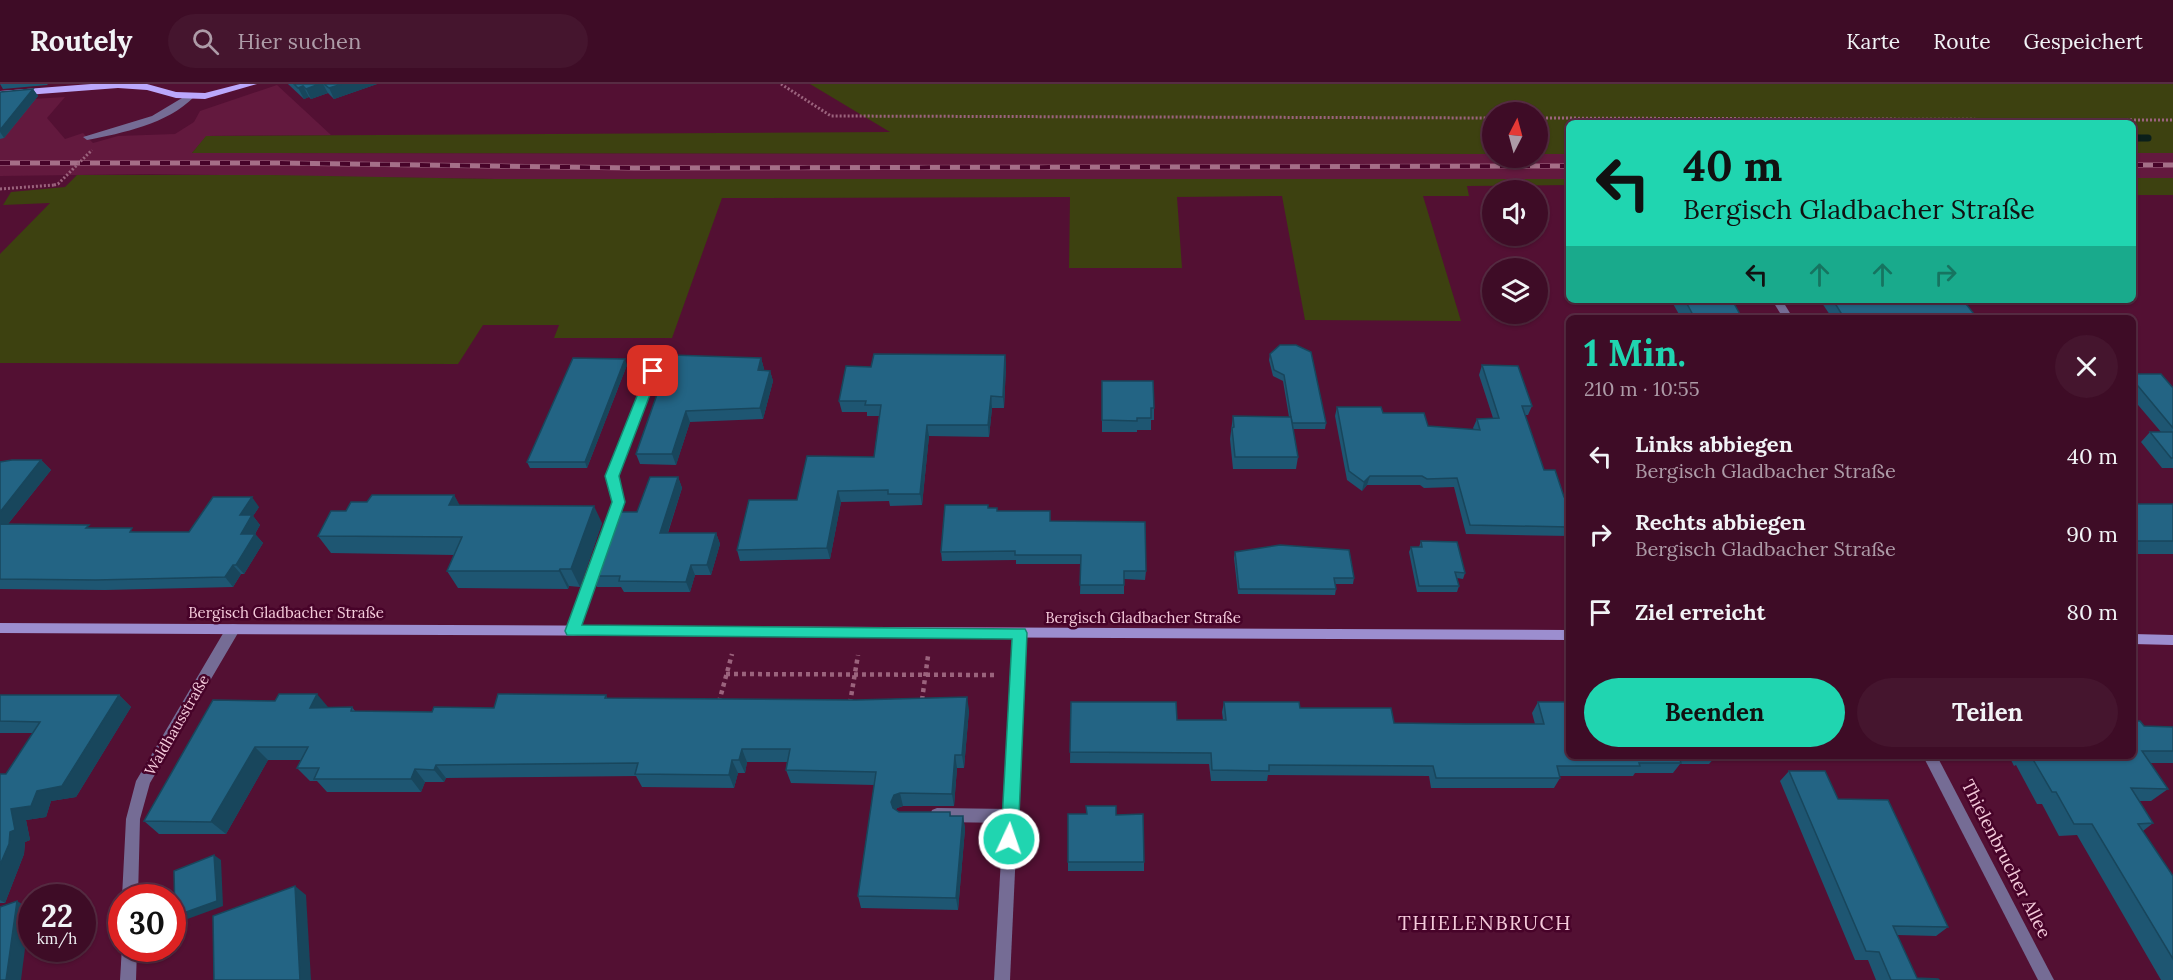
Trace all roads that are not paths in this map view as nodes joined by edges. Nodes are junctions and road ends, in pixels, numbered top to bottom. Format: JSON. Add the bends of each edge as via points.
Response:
{"nodes":[{"id":1,"x":252,"y":84,"type":"edge"},
{"id":2,"x":0,"y":94,"type":"edge"},
{"id":3,"x":190,"y":97,"type":"junction"},
{"id":4,"x":87,"y":137,"type":"dead end"},
{"id":5,"x":653,"y":371,"type":"dead end"},
{"id":6,"x":0,"y":628,"type":"edge"},
{"id":7,"x":233,"y":629,"type":"junction"},
{"id":8,"x":573,"y":631,"type":"junction"},
{"id":9,"x":1020,"y":633,"type":"junction"},
{"id":10,"x":1566,"y":635,"type":"edge"},
{"id":11,"x":2136,"y":639,"type":"edge"},
{"id":12,"x":2173,"y":640,"type":"edge"},
{"id":13,"x":1932,"y":759,"type":"edge"},
{"id":14,"x":927,"y":815,"type":"edge"},
{"id":15,"x":1010,"y":816,"type":"junction"},
{"id":16,"x":130,"y":884,"type":"edge"},
{"id":17,"x":129,"y":962,"type":"edge"},
{"id":18,"x":128,"y":980,"type":"edge"},
{"id":19,"x":1002,"y":980,"type":"edge"},
{"id":20,"x":2046,"y":980,"type":"edge"}],
"edges":[{"from":1,"to":3,"type":"main road","via":[[220,94]]},
{"from":2,"to":3,"type":"main road","via":[[118,85]]},
{"from":3,"to":4,"type":"street","via":[[160,115]]},
{"from":5,"to":8,"type":"street","via":[[612,476],[618,502]]},
{"from":6,"to":7,"type":"main road","name":"Bergisch Gladbacher Straße"},
{"from":7,"to":8,"type":"main road","name":"Bergisch Gladbacher Straße"},
{"from":7,"to":16,"type":"street","name":"Waldhausstraße","via":[[143,781],[133,819]]},
{"from":8,"to":9,"type":"main road","name":"Bergisch Gladbacher Straße"},
{"from":9,"to":10,"type":"main road","name":"Bergisch Gladbacher Straße"},
{"from":9,"to":15,"type":"street"},
{"from":11,"to":12,"type":"main road"},
{"from":13,"to":20,"type":"street","name":"Thielenbrucher Allee"},
{"from":14,"to":15,"type":"street"},
{"from":15,"to":19,"type":"street"},
{"from":17,"to":18,"type":"street"}]}
